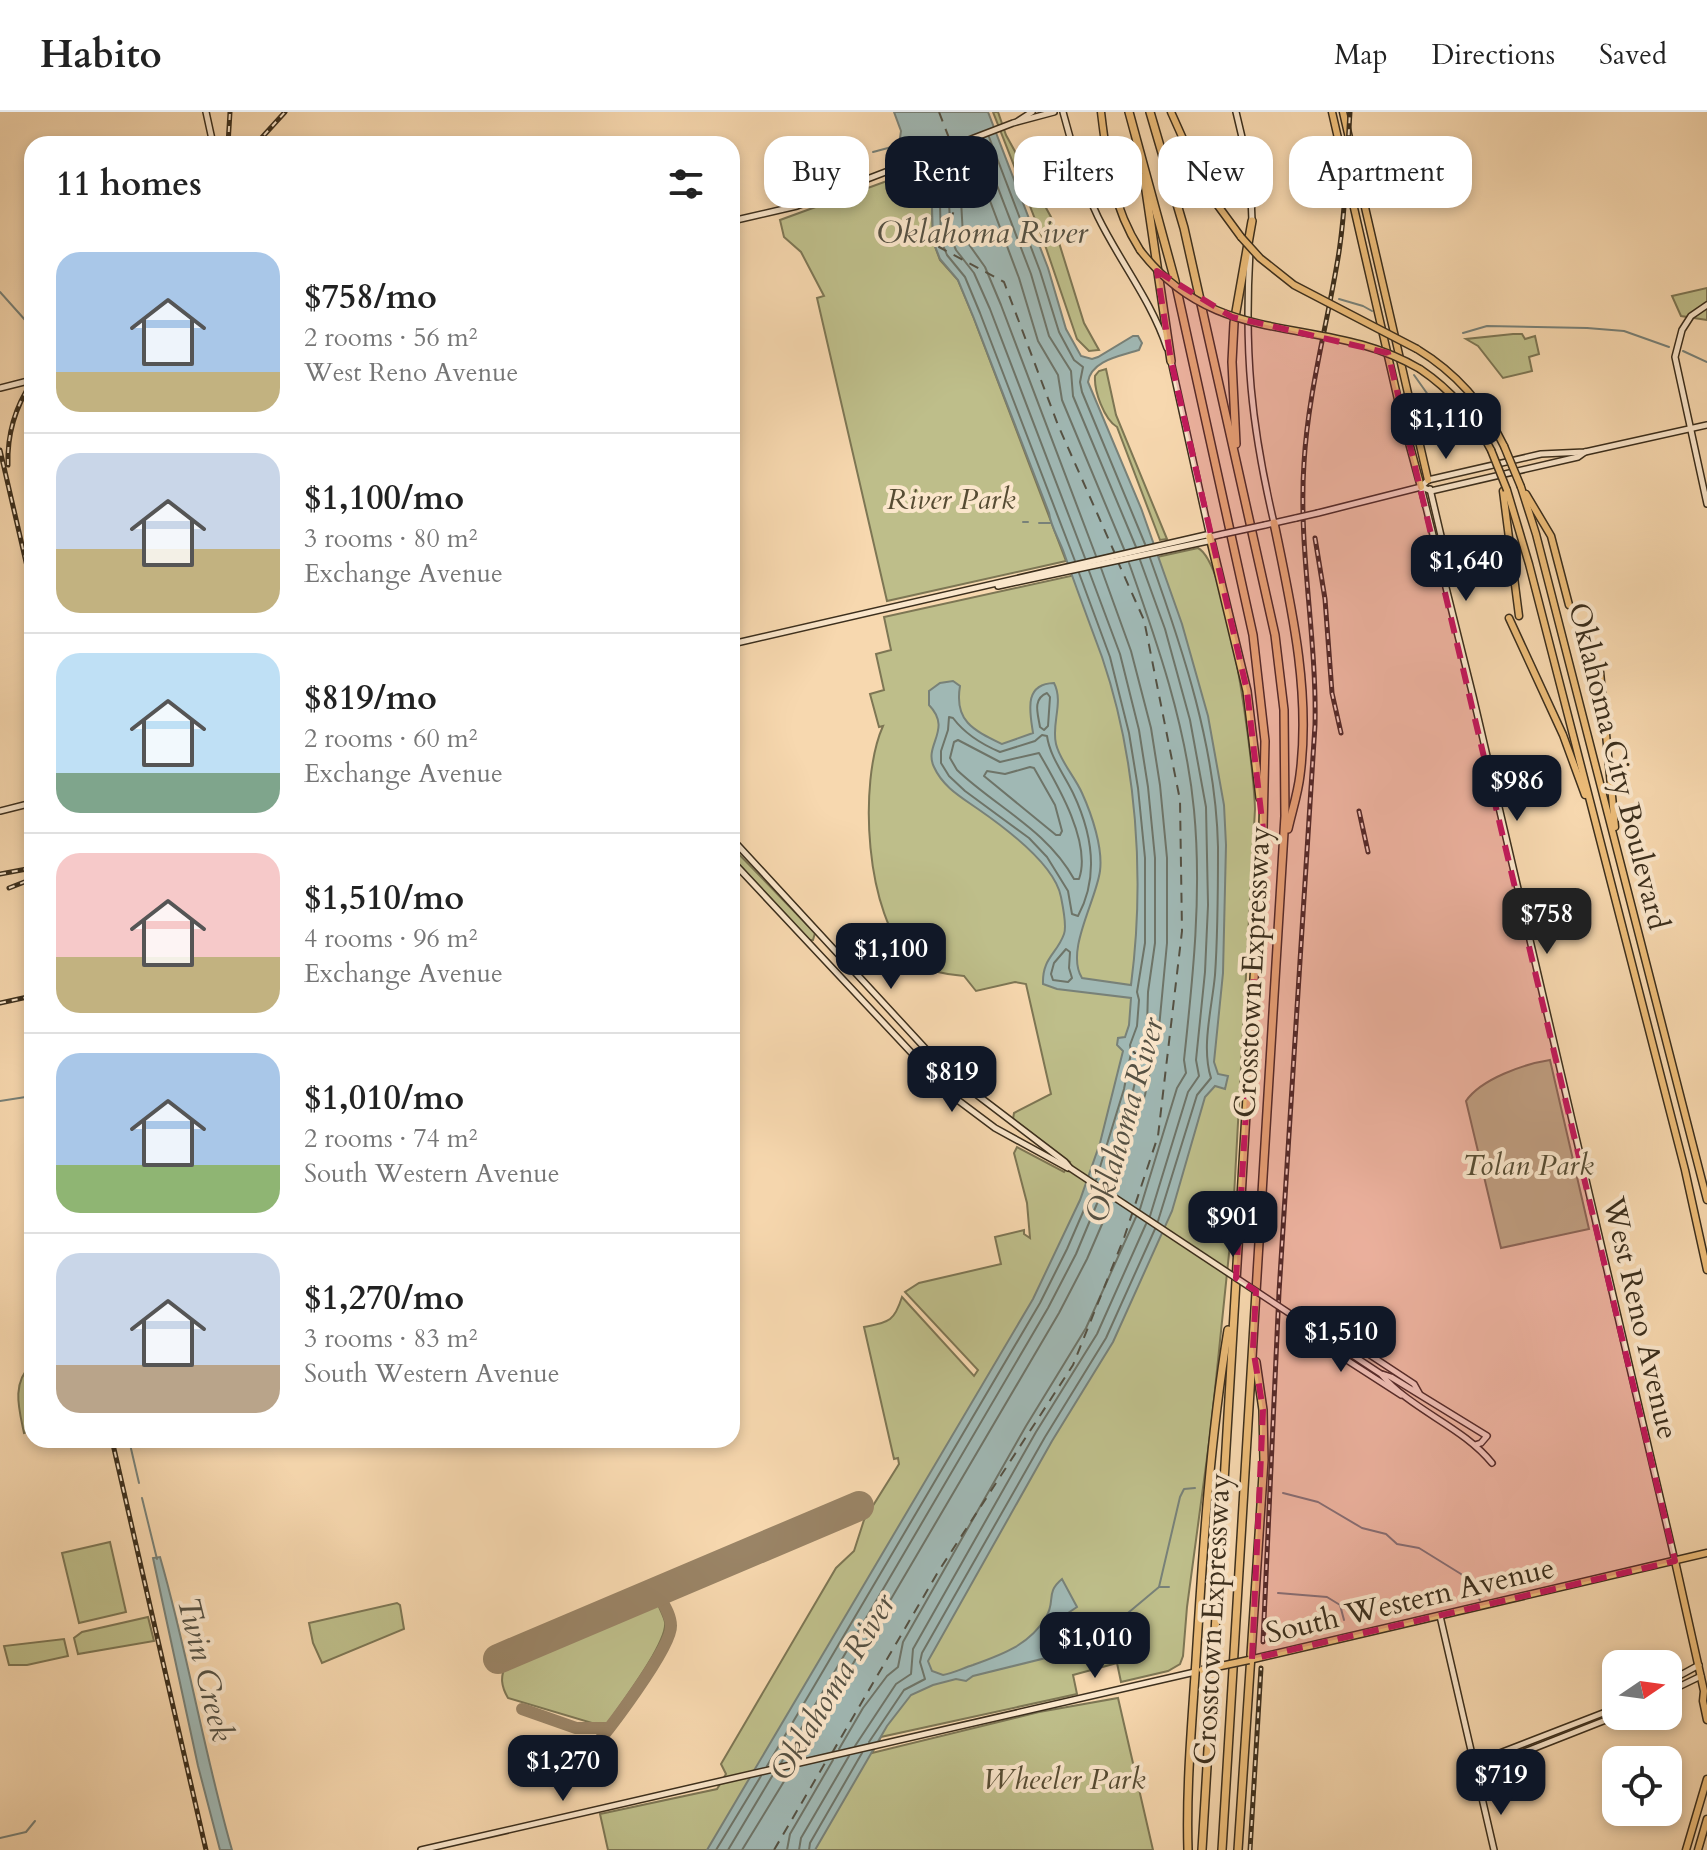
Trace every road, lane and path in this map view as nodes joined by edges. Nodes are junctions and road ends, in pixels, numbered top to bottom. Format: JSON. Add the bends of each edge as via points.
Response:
{"nodes":[{"id":1,"x":206,"y":112,"type":"edge"},
{"id":2,"x":1032,"y":112,"type":"edge"},
{"id":3,"x":1063,"y":112,"type":"edge"},
{"id":4,"x":1129,"y":112,"type":"edge"},
{"id":5,"x":1150,"y":112,"type":"edge"},
{"id":6,"x":1171,"y":112,"type":"edge"},
{"id":7,"x":1236,"y":112,"type":"edge"},
{"id":8,"x":1332,"y":112,"type":"edge"},
{"id":9,"x":1343,"y":112,"type":"edge"},
{"id":10,"x":1101,"y":113,"type":"edge"},
{"id":11,"x":1050,"y":114,"type":"edge"},
{"id":12,"x":1013,"y":123,"type":"junction"},
{"id":13,"x":1067,"y":125,"type":"junction"},
{"id":14,"x":211,"y":136,"type":"edge"},
{"id":15,"x":1137,"y":136,"type":"edge"},
{"id":16,"x":1142,"y":155,"type":"edge"},
{"id":17,"x":1142,"y":161,"type":"edge"},
{"id":18,"x":740,"y":219,"type":"edge"},
{"id":19,"x":1252,"y":221,"type":"junction"},
{"id":20,"x":1707,"y":305,"type":"edge"},
{"id":21,"x":1171,"y":361,"type":"junction"},
{"id":22,"x":1404,"y":376,"type":"junction"},
{"id":23,"x":1393,"y":379,"type":"junction"},
{"id":24,"x":24,"y":382,"type":"edge"},
{"id":25,"x":0,"y":388,"type":"edge"},
{"id":26,"x":1707,"y":425,"type":"edge"},
{"id":27,"x":1689,"y":429,"type":"junction"},
{"id":28,"x":1585,"y":452,"type":"junction"},
{"id":29,"x":1532,"y":456,"type":"junction"},
{"id":30,"x":1236,"y":458,"type":"junction"},
{"id":31,"x":1530,"y":468,"type":"junction"},
{"id":32,"x":1469,"y":470,"type":"junction"},
{"id":33,"x":1428,"y":480,"type":"junction"},
{"id":34,"x":1477,"y":480,"type":"junction"},
{"id":35,"x":1421,"y":487,"type":"junction"},
{"id":36,"x":1521,"y":487,"type":"junction"},
{"id":37,"x":1431,"y":491,"type":"junction"},
{"id":38,"x":1505,"y":491,"type":"junction"},
{"id":39,"x":1707,"y":504,"type":"edge"},
{"id":40,"x":1270,"y":524,"type":"junction"},
{"id":41,"x":1210,"y":537,"type":"junction"},
{"id":42,"x":1446,"y":581,"type":"junction"},
{"id":43,"x":1569,"y":605,"type":"dead end"},
{"id":44,"x":1519,"y":616,"type":"dead end"},
{"id":45,"x":1509,"y":618,"type":"dead end"},
{"id":46,"x":740,"y":642,"type":"edge"},
{"id":47,"x":1600,"y":672,"type":"dead end"},
{"id":48,"x":24,"y":805,"type":"edge"},
{"id":49,"x":0,"y":811,"type":"edge"},
{"id":50,"x":1263,"y":829,"type":"junction"},
{"id":51,"x":1600,"y":840,"type":"junction"},
{"id":52,"x":740,"y":848,"type":"edge"},
{"id":53,"x":1283,"y":851,"type":"junction"},
{"id":54,"x":1618,"y":851,"type":"junction"},
{"id":55,"x":740,"y":870,"type":"edge"},
{"id":56,"x":822,"y":937,"type":"junction"},
{"id":57,"x":812,"y":947,"type":"junction"},
{"id":58,"x":902,"y":1023,"type":"junction"},
{"id":59,"x":892,"y":1034,"type":"junction"},
{"id":60,"x":922,"y":1045,"type":"junction"},
{"id":61,"x":912,"y":1056,"type":"junction"},
{"id":62,"x":947,"y":1072,"type":"junction"},
{"id":63,"x":936,"y":1081,"type":"junction"},
{"id":64,"x":1006,"y":1118,"type":"junction"},
{"id":65,"x":987,"y":1123,"type":"junction"},
{"id":66,"x":1028,"y":1135,"type":"junction"},
{"id":67,"x":1011,"y":1138,"type":"junction"},
{"id":68,"x":1070,"y":1168,"type":"junction"},
{"id":69,"x":1707,"y":1200,"type":"edge"},
{"id":70,"x":1707,"y":1270,"type":"edge"},
{"id":71,"x":1235,"y":1288,"type":"junction"},
{"id":72,"x":1320,"y":1322,"type":"dead end"},
{"id":73,"x":1311,"y":1337,"type":"dead end"},
{"id":74,"x":1253,"y":1348,"type":"junction"},
{"id":75,"x":1381,"y":1374,"type":"junction"},
{"id":76,"x":1419,"y":1394,"type":"junction"},
{"id":77,"x":1408,"y":1398,"type":"junction"},
{"id":78,"x":1474,"y":1445,"type":"junction"},
{"id":79,"x":1492,"y":1463,"type":"dead end"},
{"id":80,"x":1707,"y":1553,"type":"edge"},
{"id":81,"x":1675,"y":1561,"type":"junction"},
{"id":82,"x":1440,"y":1616,"type":"junction"},
{"id":83,"x":1250,"y":1659,"type":"junction"},
{"id":84,"x":1699,"y":1665,"type":"junction"},
{"id":85,"x":1199,"y":1671,"type":"junction"},
{"id":86,"x":1682,"y":1674,"type":"edge"},
{"id":87,"x":1701,"y":1676,"type":"junction"},
{"id":88,"x":1682,"y":1685,"type":"edge"},
{"id":89,"x":1706,"y":1693,"type":"edge"},
{"id":90,"x":1602,"y":1713,"type":"edge"},
{"id":91,"x":1707,"y":1720,"type":"edge"},
{"id":92,"x":1602,"y":1722,"type":"edge"},
{"id":93,"x":1474,"y":1763,"type":"junction"},
{"id":94,"x":1476,"y":1771,"type":"junction"},
{"id":95,"x":1707,"y":1779,"type":"edge"},
{"id":96,"x":1707,"y":1819,"type":"edge"},
{"id":97,"x":421,"y":1850,"type":"edge"},
{"id":98,"x":1188,"y":1850,"type":"edge"},
{"id":99,"x":1202,"y":1850,"type":"edge"},
{"id":100,"x":1222,"y":1850,"type":"edge"},
{"id":101,"x":1238,"y":1850,"type":"edge"},
{"id":102,"x":1494,"y":1850,"type":"edge"},
{"id":103,"x":1686,"y":1850,"type":"edge"},
{"id":104,"x":1698,"y":1850,"type":"edge"}],
"edges":[{"from":1,"to":14,"type":"main road"},
{"from":2,"to":12,"type":"main road"},
{"from":3,"to":13,"type":"main road"},
{"from":4,"to":15,"type":"highway","name":"Crosstown Expressway"},
{"from":5,"to":30,"type":"highway","name":"Crosstown Expressway","via":[[1184,228]]},
{"from":6,"to":36,"type":"main road","name":"Oklahoma City Boulevard","bridge":true,"via":[[1205,188],[1260,258],[1325,304],[1442,366],[1488,417]]},
{"from":7,"to":19,"type":"main road","via":[[1250,171]]},
{"from":8,"to":23,"type":"main road","name":"West Reno Avenue"},
{"from":9,"to":22,"type":"main road","name":"West Reno Avenue"},
{"from":10,"to":38,"type":"main road","name":"Oklahoma City Boulevard","bridge":true,"via":[[1123,222],[1140,250],[1177,288],[1218,312],[1373,348],[1420,369],[1479,427]]},
{"from":11,"to":12,"type":"main road"},
{"from":11,"to":13,"type":"main road"},
{"from":12,"to":18,"type":"main road","via":[[797,206]]},
{"from":13,"to":21,"type":"main road","via":[[1090,200],[1145,298]]},
{"from":16,"to":50,"type":"highway","name":"Crosstown Expressway","via":[[1253,635],[1265,741]]},
{"from":17,"to":21,"type":"highway"},
{"from":19,"to":30,"type":"highway","via":[[1234,323]]},
{"from":19,"to":40,"type":"main road","via":[[1247,368]]},
{"from":20,"to":27,"type":"main road","via":[[1687,322],[1675,351]]},
{"from":21,"to":41,"type":"main road"},
{"from":22,"to":23,"type":"main road"},
{"from":22,"to":33,"type":"main road","name":"West Reno Avenue"},
{"from":23,"to":35,"type":"main road","name":"West Reno Avenue"},
{"from":24,"to":25,"type":"main road"},
{"from":26,"to":27,"type":"main road"},
{"from":27,"to":28,"type":"main road"},
{"from":27,"to":39,"type":"main road"},
{"from":28,"to":29,"type":"main road"},
{"from":28,"to":31,"type":"main road"},
{"from":29,"to":31,"type":"main road"},
{"from":29,"to":32,"type":"main road"},
{"from":30,"to":53,"type":"highway","name":"Crosstown Expressway","via":[[1279,663],[1286,779]]},
{"from":31,"to":34,"type":"main road"},
{"from":32,"to":33,"type":"main road"},
{"from":32,"to":34,"type":"main road"},
{"from":33,"to":35,"type":"main road"},
{"from":33,"to":37,"type":"main road","name":"West Reno Avenue"},
{"from":34,"to":37,"type":"main road"},
{"from":35,"to":37,"type":"main road"},
{"from":35,"to":40,"type":"main road","bridge":true},
{"from":35,"to":42,"type":"main road","name":"West Reno Avenue"},
{"from":36,"to":43,"type":"main road","via":[[1551,536]]},
{"from":36,"to":54,"type":"main road","name":"Oklahoma City Boulevard"},
{"from":37,"to":42,"type":"main road","name":"West Reno Avenue"},
{"from":38,"to":44,"type":"main road"},
{"from":38,"to":51,"type":"main road","name":"Oklahoma City Boulevard"},
{"from":40,"to":41,"type":"main road","bridge":true},
{"from":40,"to":53,"type":"highway","via":[[1295,633],[1302,717],[1300,776]]},
{"from":41,"to":46,"type":"main road"},
{"from":41,"to":50,"type":"highway","via":[[1247,691]]},
{"from":42,"to":81,"type":"main road","name":"West Reno Avenue"},
{"from":45,"to":51,"type":"main road","via":[[1563,735]]},
{"from":47,"to":54,"type":"main road"},
{"from":48,"to":49,"type":"main road"},
{"from":50,"to":71,"type":"highway","name":"Crosstown Expressway"},
{"from":51,"to":70,"type":"main road","name":"Oklahoma City Boulevard"},
{"from":52,"to":56,"type":"main road"},
{"from":53,"to":74,"type":"highway","name":"Crosstown Expressway"},
{"from":54,"to":69,"type":"main road","name":"Oklahoma City Boulevard"},
{"from":55,"to":57,"type":"main road"},
{"from":56,"to":57,"type":"main road"},
{"from":56,"to":58,"type":"main road"},
{"from":57,"to":59,"type":"main road"},
{"from":58,"to":59,"type":"main road"},
{"from":58,"to":60,"type":"main road"},
{"from":59,"to":61,"type":"main road"},
{"from":60,"to":61,"type":"main road"},
{"from":60,"to":62,"type":"main road"},
{"from":61,"to":63,"type":"main road"},
{"from":62,"to":63,"type":"main road"},
{"from":62,"to":64,"type":"main road"},
{"from":63,"to":65,"type":"main road"},
{"from":64,"to":65,"type":"main road"},
{"from":64,"to":66,"type":"main road"},
{"from":64,"to":67,"type":"main road"},
{"from":65,"to":67,"type":"main road"},
{"from":66,"to":67,"type":"main road"},
{"from":66,"to":68,"type":"main road"},
{"from":67,"to":68,"type":"main road"},
{"from":68,"to":75,"type":"main road","bridge":true},
{"from":71,"to":85,"type":"highway","via":[[1208,1486]]},
{"from":71,"to":99,"type":"highway","name":"Crosstown Expressway"},
{"from":72,"to":76,"type":"main road","via":[[1414,1384]]},
{"from":73,"to":77,"type":"main road"},
{"from":74,"to":83,"type":"highway","via":[[1264,1460]]},
{"from":74,"to":100,"type":"highway","name":"Crosstown Expressway"},
{"from":75,"to":76,"type":"main road"},
{"from":75,"to":77,"type":"main road"},
{"from":76,"to":78,"type":"main road","via":[[1487,1436]]},
{"from":77,"to":78,"type":"main road"},
{"from":78,"to":79,"type":"main road"},
{"from":80,"to":81,"type":"main road","name":"South Western Avenue"},
{"from":81,"to":82,"type":"main road","name":"South Western Avenue"},
{"from":81,"to":84,"type":"main road","name":"West Reno Avenue"},
{"from":82,"to":83,"type":"main road","name":"South Western Avenue"},
{"from":82,"to":93,"type":"main road"},
{"from":83,"to":85,"type":"main road","name":"South Western Avenue","bridge":true},
{"from":83,"to":101,"type":"highway"},
{"from":84,"to":86,"type":"main road"},
{"from":84,"to":87,"type":"main road","name":"West Reno Avenue"},
{"from":85,"to":97,"type":"main road","name":"South Western Avenue"},
{"from":85,"to":98,"type":"highway"},
{"from":87,"to":88,"type":"main road"},
{"from":87,"to":89,"type":"main road","name":"West Reno Avenue"},
{"from":89,"to":91,"type":"main road","name":"West Reno Avenue"},
{"from":90,"to":93,"type":"main road"},
{"from":92,"to":94,"type":"main road"},
{"from":93,"to":94,"type":"main road"},
{"from":94,"to":102,"type":"main road"},
{"from":95,"to":103,"type":"main road"},
{"from":96,"to":104,"type":"main road"}]}
